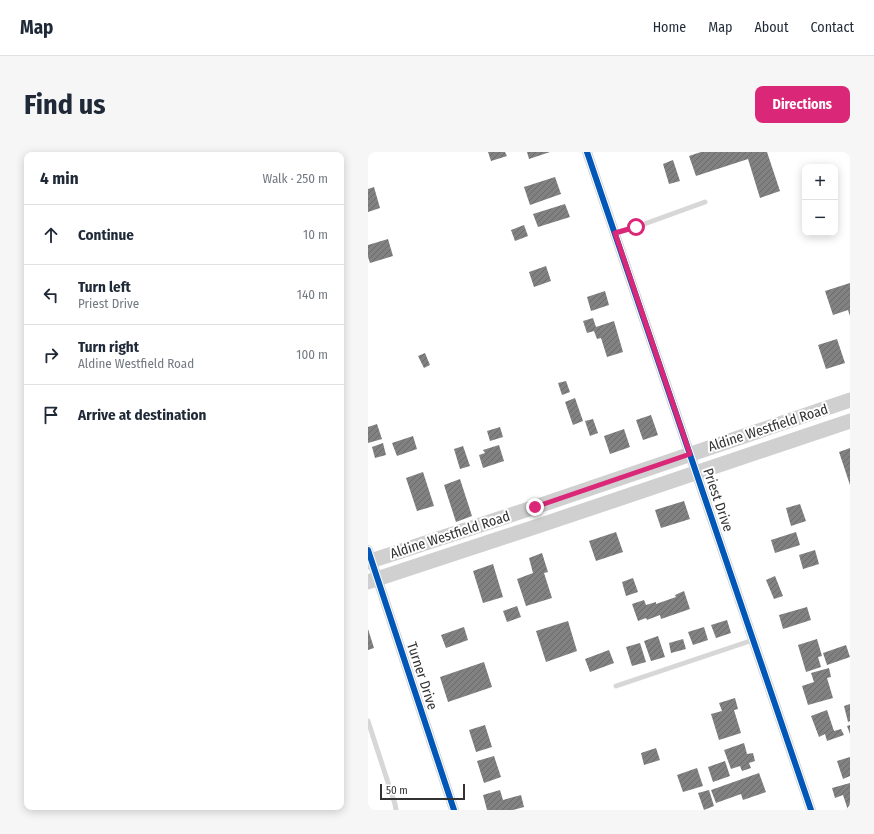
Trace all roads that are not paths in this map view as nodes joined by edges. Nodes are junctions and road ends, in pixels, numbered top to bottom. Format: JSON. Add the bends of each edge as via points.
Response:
{"nodes":[{"id":1,"x":587,"y":152,"type":"edge"},
{"id":2,"x":705,"y":202,"type":"dead end"},
{"id":3,"x":615,"y":233,"type":"junction"},
{"id":4,"x":850,"y":400,"type":"edge"},
{"id":5,"x":850,"y":421,"type":"edge"},
{"id":6,"x":690,"y":454,"type":"junction"},
{"id":7,"x":696,"y":472,"type":"junction"},
{"id":8,"x":535,"y":507,"type":"junction"},
{"id":9,"x":541,"y":525,"type":"junction"},
{"id":10,"x":369,"y":557,"type":"edge"},
{"id":11,"x":373,"y":580,"type":"edge"},
{"id":12,"x":753,"y":640,"type":"junction"},
{"id":13,"x":616,"y":686,"type":"dead end"},
{"id":14,"x":368,"y":722,"type":"edge"},
{"id":15,"x":396,"y":810,"type":"edge"},
{"id":16,"x":454,"y":810,"type":"edge"},
{"id":17,"x":811,"y":810,"type":"edge"}],
"edges":[{"from":1,"to":3,"type":"street","name":"Priest Drive"},
{"from":2,"to":3,"type":"lane"},
{"from":3,"to":6,"type":"street","name":"Priest Drive"},
{"from":4,"to":6,"type":"main road","name":"Aldine Westfield Road"},
{"from":5,"to":7,"type":"main road","name":"Aldine Westfield Road"},
{"from":6,"to":7,"type":"street","name":"Priest Drive"},
{"from":6,"to":8,"type":"main road","name":"Aldine Westfield Road"},
{"from":7,"to":9,"type":"main road","name":"Aldine Westfield Road"},
{"from":7,"to":12,"type":"street","name":"Priest Drive"},
{"from":8,"to":9,"type":"main road"},
{"from":8,"to":10,"type":"main road","name":"Aldine Westfield Road"},
{"from":9,"to":11,"type":"main road","name":"Aldine Westfield Road"},
{"from":10,"to":11,"type":"street","name":"Turner Drive"},
{"from":11,"to":16,"type":"street","name":"Turner Drive"},
{"from":12,"to":13,"type":"lane"},
{"from":12,"to":17,"type":"street","name":"Priest Drive"},
{"from":14,"to":15,"type":"lane"}]}
